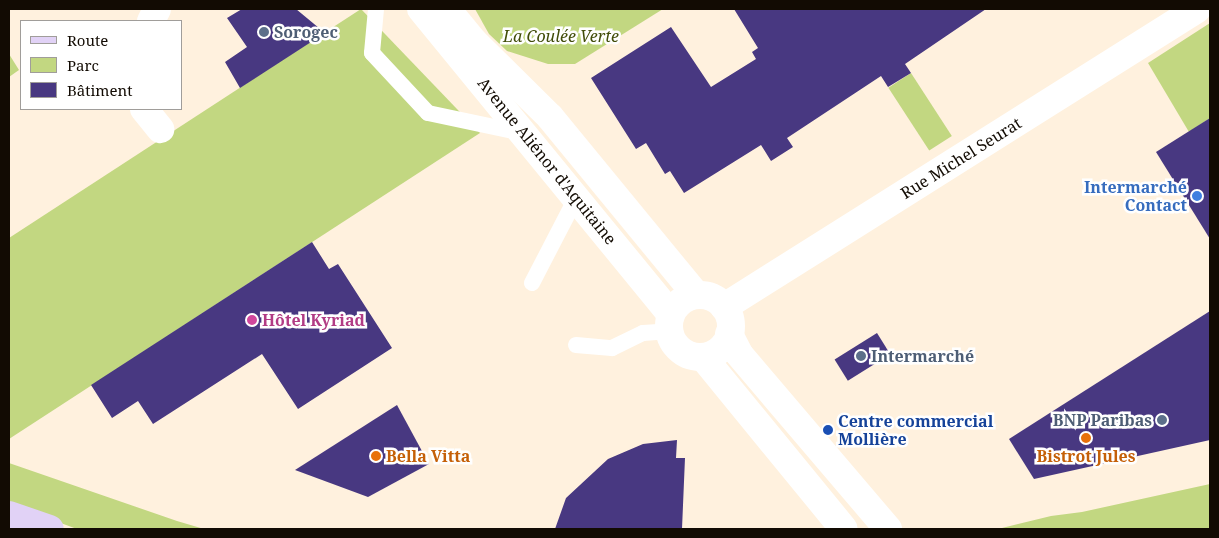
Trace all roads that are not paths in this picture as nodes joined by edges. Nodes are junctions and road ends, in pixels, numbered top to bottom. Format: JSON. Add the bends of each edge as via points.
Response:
{"nodes":[{"id":1,"x":158,"y":9,"type":"edge"},
{"id":2,"x":376,"y":9,"type":"edge"},
{"id":3,"x":421,"y":9,"type":"edge"},
{"id":4,"x":447,"y":9,"type":"edge"},
{"id":5,"x":1197,"y":9,"type":"edge"},
{"id":6,"x":152,"y":20,"type":"edge"},
{"id":7,"x":526,"y":134,"type":"junction"},
{"id":8,"x":576,"y":198,"type":"junction"},
{"id":9,"x":532,"y":283,"type":"dead end"},
{"id":10,"x":696,"y":295,"type":"junction"},
{"id":11,"x":724,"y":307,"type":"junction"},
{"id":12,"x":670,"y":322,"type":"junction"},
{"id":13,"x":729,"y":334,"type":"junction"},
{"id":14,"x":576,"y":345,"type":"dead end"},
{"id":15,"x":703,"y":357,"type":"junction"},
{"id":16,"x":9,"y":515,"type":"edge"},
{"id":17,"x":50,"y":529,"type":"edge"},
{"id":18,"x":844,"y":529,"type":"edge"},
{"id":19,"x":888,"y":529,"type":"edge"}],
"edges":[{"from":1,"to":6,"type":"street"},
{"from":2,"to":7,"type":"lane","via":[[372,53],[428,113]]},
{"from":3,"to":7,"type":"street","name":"Avenue Aliénor d'Aquitaine"},
{"from":4,"to":10,"type":"street","name":"Avenue Aliénor d'Aquitaine","via":[[474,42],[550,117]]},
{"from":5,"to":11,"type":"street","name":"Rue Michel Seurat"},
{"from":7,"to":8,"type":"street","name":"Avenue Aliénor d'Aquitaine"},
{"from":8,"to":9,"type":"lane"},
{"from":8,"to":12,"type":"street","name":"Avenue Aliénor d'Aquitaine"},
{"from":10,"to":11,"type":"street","via":[[706,296]]},
{"from":10,"to":12,"type":"street","via":[[681,301]]},
{"from":11,"to":13,"type":"street","via":[[730,324]]},
{"from":12,"to":14,"type":"lane","via":[[612,348]]},
{"from":12,"to":15,"type":"street","via":[[675,344],[683,352]]},
{"from":13,"to":15,"type":"street","via":[[719,349]]},
{"from":13,"to":19,"type":"street","via":[[739,354]]},
{"from":15,"to":18,"type":"street"},
{"from":16,"to":17,"type":"main road"}]}
